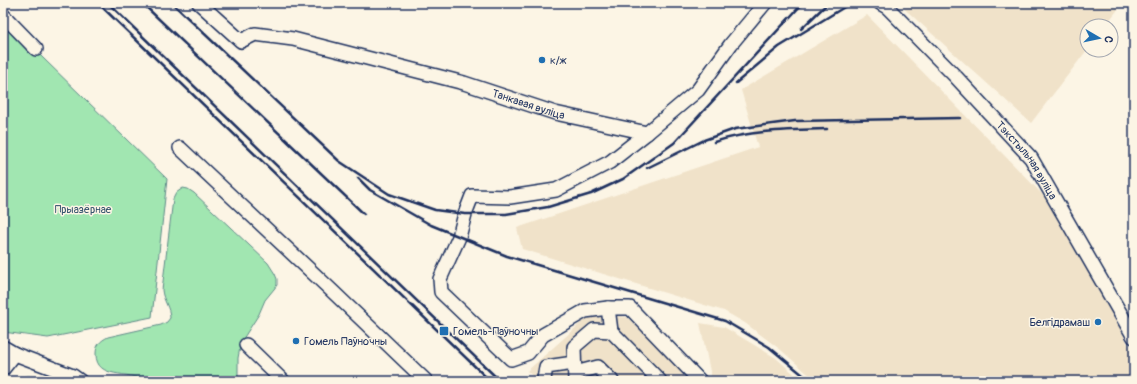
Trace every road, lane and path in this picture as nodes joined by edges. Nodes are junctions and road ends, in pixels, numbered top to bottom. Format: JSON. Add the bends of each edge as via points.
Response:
{"nodes":[{"id":1,"x":199,"y":3,"type":"edge"},
{"id":2,"x":764,"y":3,"type":"edge"},
{"id":3,"x":884,"y":5,"type":"edge"},
{"id":4,"x":3,"y":15,"type":"edge"},
{"id":5,"x":36,"y":49,"type":"dead end"},
{"id":6,"x":647,"y":133,"type":"junction"},
{"id":7,"x":180,"y":148,"type":"dead end"},
{"id":8,"x":608,"y":308,"type":"junction"},
{"id":9,"x":611,"y":331,"type":"junction"},
{"id":10,"x":1134,"y":337,"type":"edge"},
{"id":11,"x":246,"y":345,"type":"dead end"},
{"id":12,"x":3,"y":347,"type":"edge"},
{"id":13,"x":15,"y":354,"type":"junction"},
{"id":14,"x":3,"y":369,"type":"edge"},
{"id":15,"x":575,"y":372,"type":"edge"},
{"id":16,"x":80,"y":381,"type":"edge"},
{"id":17,"x":283,"y":381,"type":"edge"},
{"id":18,"x":426,"y":381,"type":"edge"},
{"id":19,"x":545,"y":381,"type":"edge"},
{"id":20,"x":612,"y":381,"type":"edge"},
{"id":21,"x":660,"y":381,"type":"edge"},
{"id":22,"x":700,"y":381,"type":"edge"}],
"edges":[{"from":1,"to":6,"type":"street","name":"Танкавая вуліца","via":[[241,41],[255,34],[293,39],[464,83],[554,113]]},
{"from":2,"to":6,"type":"street","via":[[698,90]]},
{"from":3,"to":10,"type":"street","name":"Тэкстыльная вуліца","via":[[956,77],[1031,158]]},
{"from":4,"to":5,"type":"street"},
{"from":6,"to":8,"type":"street","via":[[610,162],[556,190],[510,197],[472,196],[460,237],[440,279],[441,292],[511,359],[528,353],[543,335],[585,312]]},
{"from":7,"to":18,"type":"street"},
{"from":8,"to":9,"type":"street"},
{"from":8,"to":22,"type":"street","via":[[630,308]]},
{"from":9,"to":15,"type":"street","via":[[594,330],[574,347]]},
{"from":9,"to":21,"type":"street"},
{"from":11,"to":17,"type":"street"},
{"from":12,"to":13,"type":"street"},
{"from":13,"to":14,"type":"street"},
{"from":13,"to":16,"type":"street"},
{"from":15,"to":19,"type":"street","via":[[546,367]]},
{"from":15,"to":20,"type":"street","via":[[598,367]]}]}
